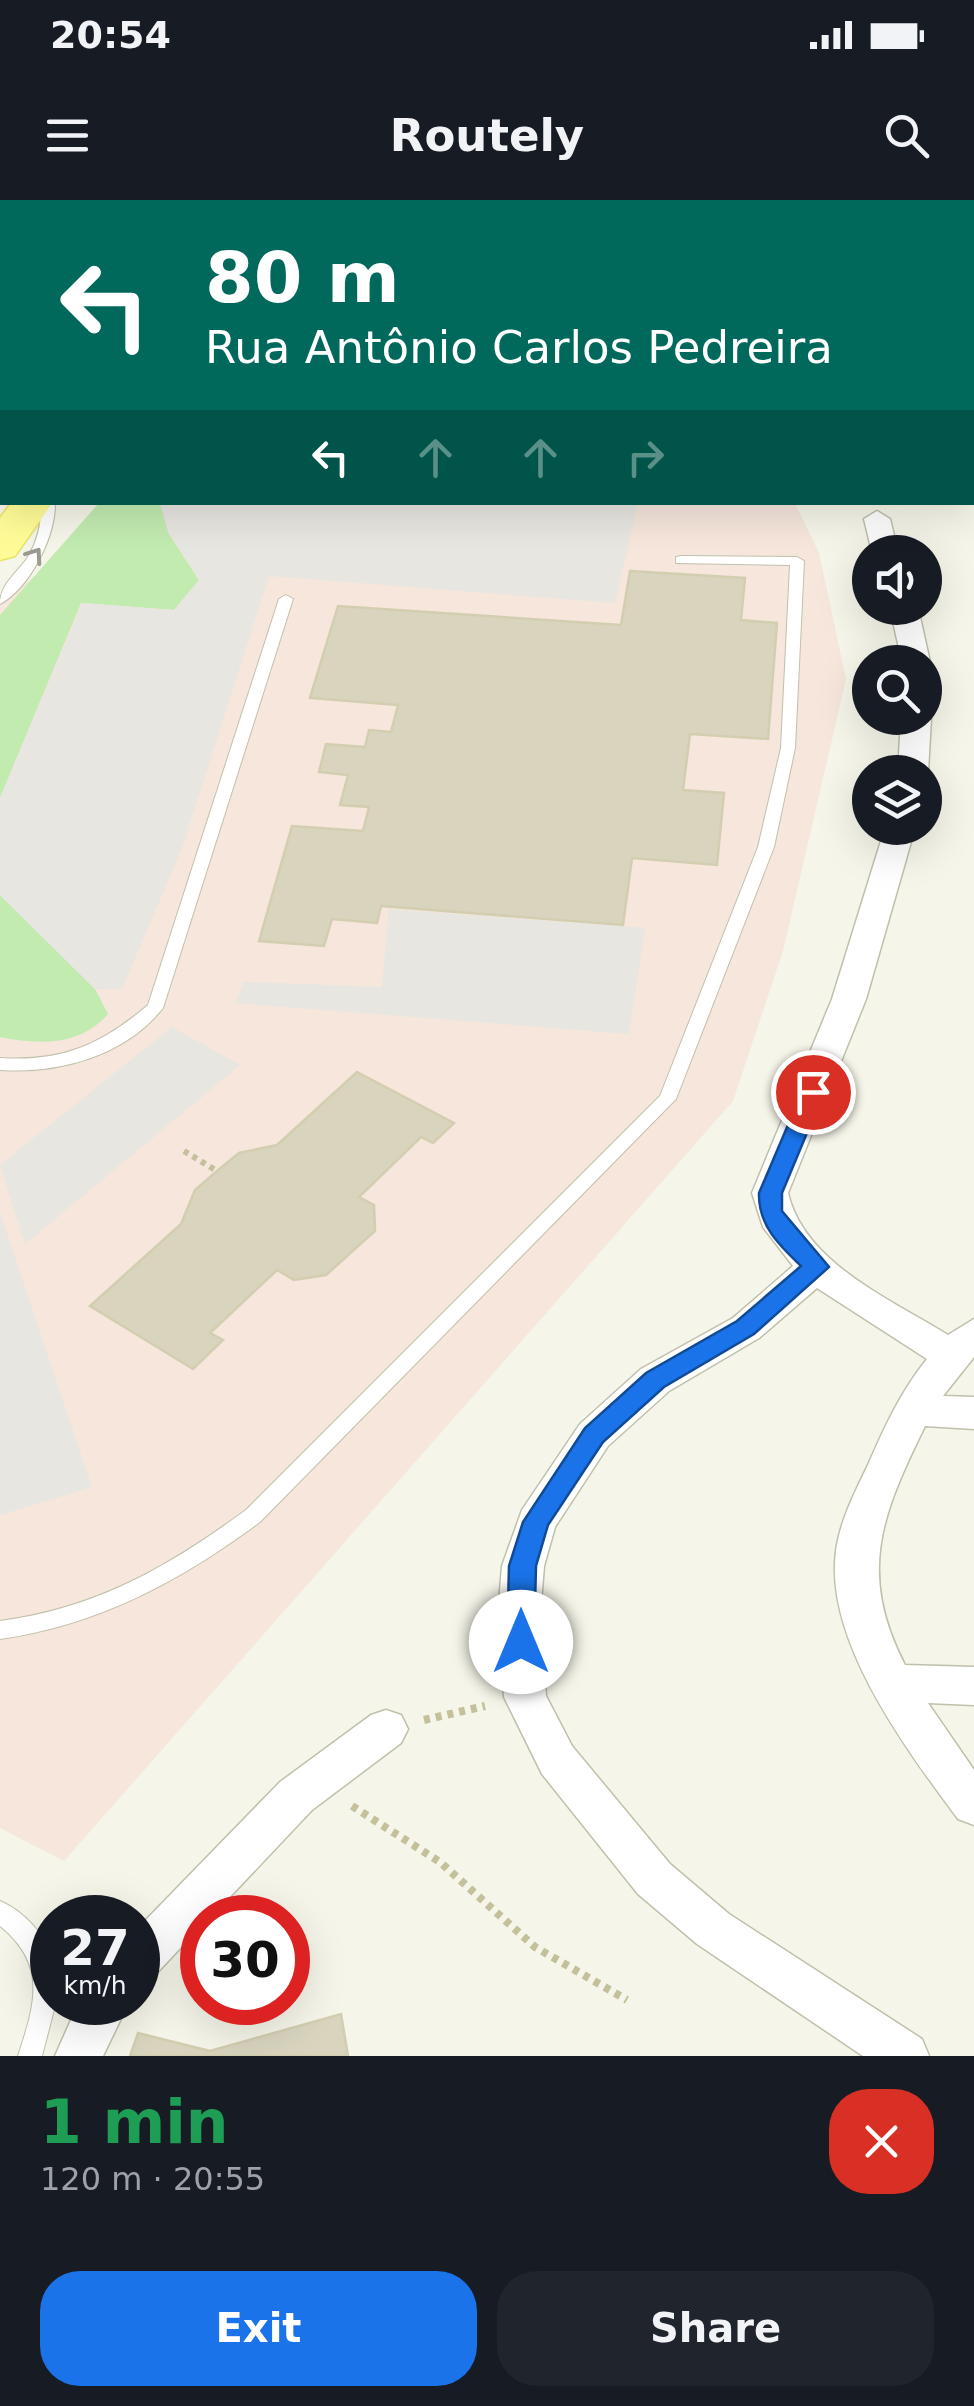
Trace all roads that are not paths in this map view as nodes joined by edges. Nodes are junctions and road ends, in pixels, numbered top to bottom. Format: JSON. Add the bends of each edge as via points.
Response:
{"nodes":[{"id":1,"x":31,"y":505,"type":"edge"},
{"id":2,"x":48,"y":505,"type":"edge"},
{"id":3,"x":877,"y":519,"type":"dead end"},
{"id":4,"x":881,"y":535,"type":"edge"},
{"id":5,"x":0,"y":547,"type":"edge"},
{"id":6,"x":680,"y":560,"type":"dead end"},
{"id":7,"x":286,"y":599,"type":"dead end"},
{"id":8,"x":0,"y":600,"type":"edge"},
{"id":9,"x":895,"y":845,"type":"edge"},
{"id":10,"x":0,"y":1064,"type":"edge"},
{"id":11,"x":816,"y":1267,"type":"junction"},
{"id":12,"x":962,"y":1344,"type":"edge"},
{"id":13,"x":911,"y":1410,"type":"junction"},
{"id":14,"x":974,"y":1413,"type":"edge"},
{"id":15,"x":0,"y":1630,"type":"edge"},
{"id":16,"x":894,"y":1683,"type":"junction"},
{"id":17,"x":974,"y":1686,"type":"edge"},
{"id":18,"x":386,"y":1729,"type":"road end"},
{"id":19,"x":974,"y":1804,"type":"edge"},
{"id":20,"x":0,"y":1912,"type":"edge"},
{"id":21,"x":160,"y":1937,"type":"edge"},
{"id":22,"x":92,"y":2025,"type":"edge"},
{"id":23,"x":30,"y":2056,"type":"edge"},
{"id":24,"x":79,"y":2056,"type":"edge"},
{"id":25,"x":905,"y":2056,"type":"edge"}],
"edges":[{"from":1,"to":5,"type":"main road"},
{"from":8,"to":2,"type":"lane","one_way":true,"via":[[42,548],[50,530]]},
{"from":3,"to":4,"type":"street"},
{"from":6,"to":15,"type":"lane","via":[[797,561],[788,748],[766,847],[667,1099],[253,1516],[146,1587],[80,1613]]},
{"from":7,"to":10,"type":"lane","via":[[155,1008],[86,1056]]},
{"from":9,"to":11,"type":"street","via":[[849,999],[770,1193],[770,1211],[783,1234]]},
{"from":11,"to":12,"type":"street"},
{"from":11,"to":25,"type":"street","via":[[746,1328],[655,1380],[584,1449],[536,1522],[523,1566],[525,1697],[556,1760],[654,1878],[713,1929]]},
{"from":12,"to":13,"type":"street"},
{"from":13,"to":14,"type":"street"},
{"from":13,"to":16,"type":"street","via":[[855,1554],[856,1593]]},
{"from":16,"to":17,"type":"street"},
{"from":16,"to":19,"type":"street"},
{"from":18,"to":21,"type":"street","via":[[311,1782]]},
{"from":20,"to":23,"type":"lane","via":[[42,1952],[47,1987]]},
{"from":22,"to":24,"type":"street"}]}
